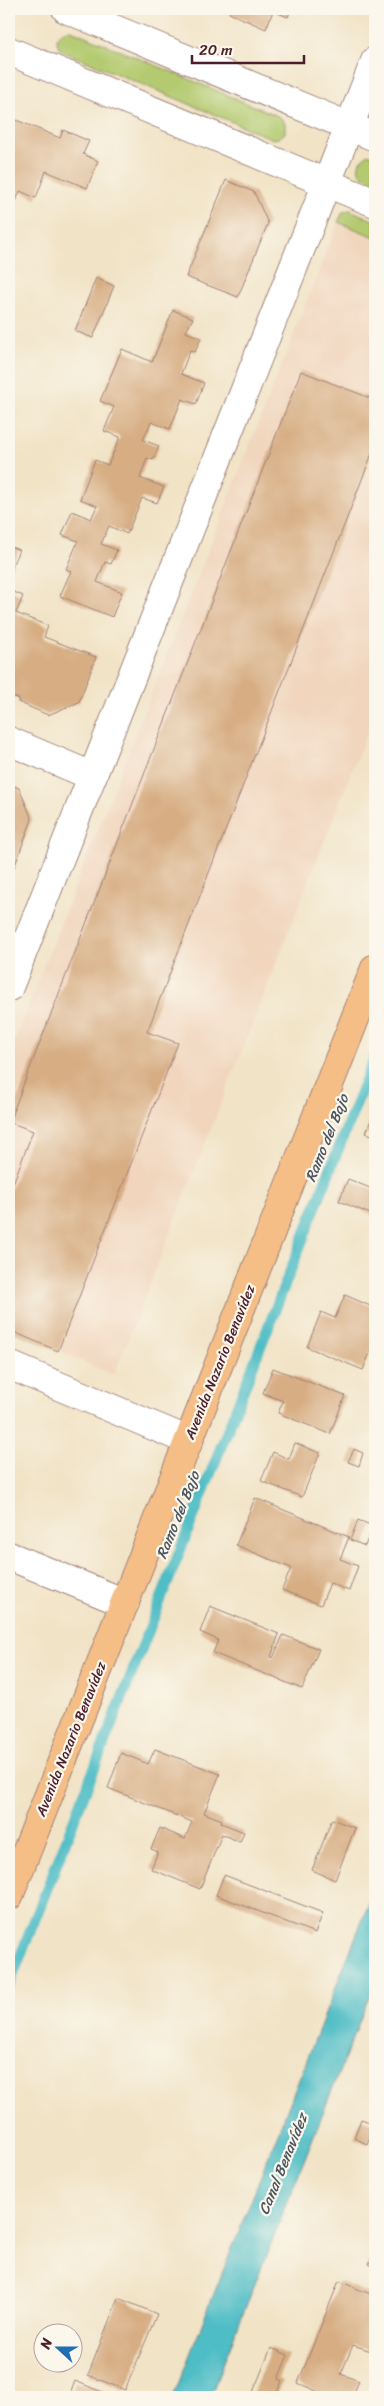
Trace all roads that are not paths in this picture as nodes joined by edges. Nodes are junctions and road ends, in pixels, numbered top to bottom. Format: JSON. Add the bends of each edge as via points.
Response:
{"nodes":[{"id":1,"x":66,"y":9,"type":"edge"},
{"id":2,"x":9,"y":51,"type":"edge"},
{"id":3,"x":375,"y":61,"type":"edge"},
{"id":4,"x":349,"y":127,"type":"junction"},
{"id":5,"x":375,"y":137,"type":"edge"},
{"id":6,"x":327,"y":184,"type":"junction"},
{"id":7,"x":375,"y":203,"type":"edge"},
{"id":8,"x":9,"y":741,"type":"edge"},
{"id":9,"x":92,"y":776,"type":"junction"},
{"id":10,"x":375,"y":968,"type":"edge"},
{"id":11,"x":9,"y":987,"type":"edge"},
{"id":12,"x":9,"y":1365,"type":"edge"},
{"id":13,"x":189,"y":1441,"type":"junction"},
{"id":14,"x":9,"y":1556,"type":"edge"},
{"id":15,"x":124,"y":1603,"type":"junction"},
{"id":16,"x":9,"y":1896,"type":"edge"}],
"edges":[{"from":1,"to":4,"type":"street"},
{"from":2,"to":6,"type":"street"},
{"from":3,"to":4,"type":"street"},
{"from":4,"to":5,"type":"street"},
{"from":4,"to":6,"type":"street"},
{"from":6,"to":7,"type":"street"},
{"from":6,"to":9,"type":"street"},
{"from":8,"to":9,"type":"street"},
{"from":9,"to":11,"type":"street"},
{"from":10,"to":13,"type":"main road","name":"Avenida Nazario Benavídez"},
{"from":12,"to":13,"type":"street"},
{"from":13,"to":15,"type":"main road","name":"Avenida Nazario Benavídez"},
{"from":14,"to":15,"type":"street"},
{"from":15,"to":16,"type":"main road","name":"Avenida Nazario Benavídez"}]}
